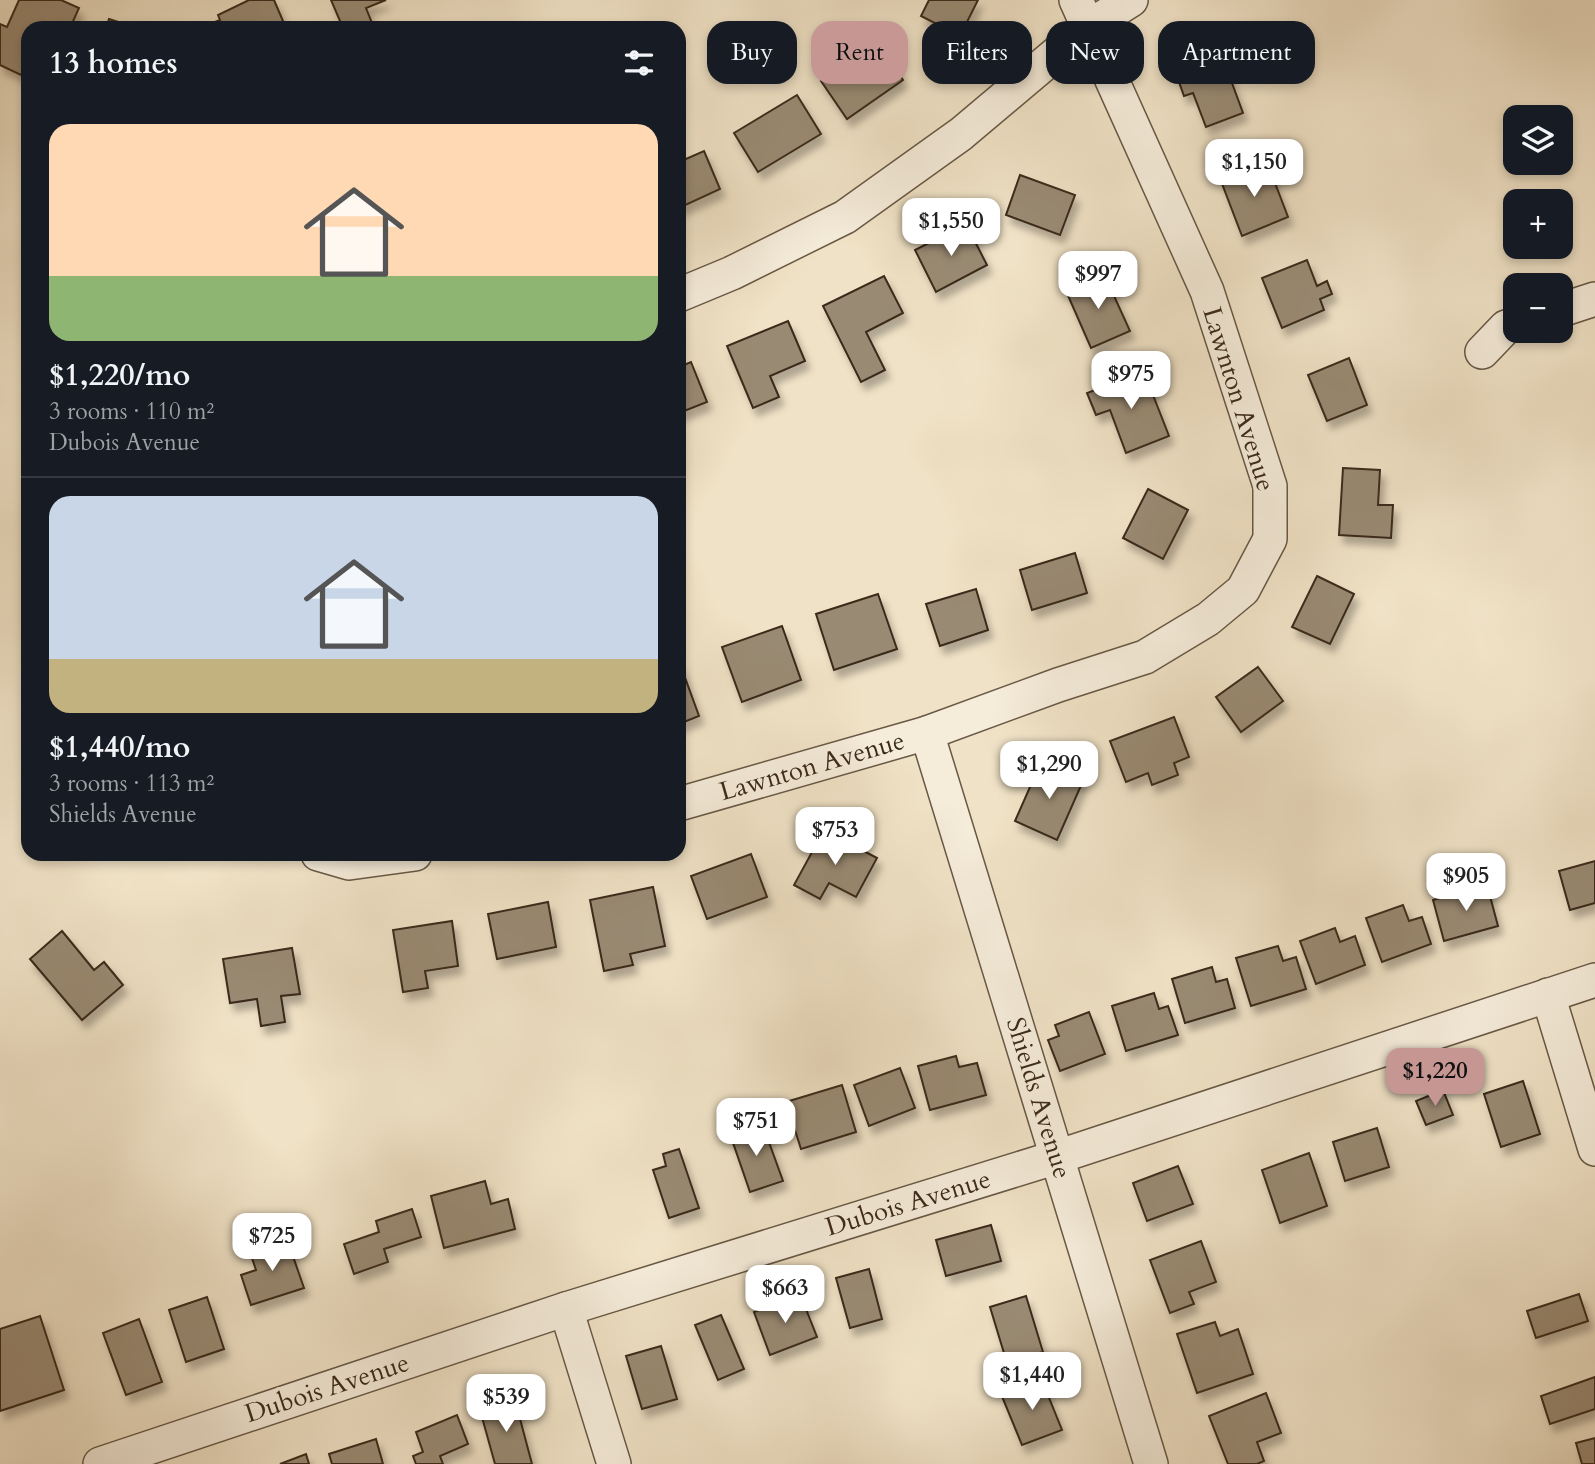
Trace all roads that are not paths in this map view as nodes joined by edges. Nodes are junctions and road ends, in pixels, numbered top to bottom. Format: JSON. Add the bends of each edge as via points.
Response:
{"nodes":[{"id":1,"x":1131,"y":0,"type":"edge"},
{"id":2,"x":1082,"y":13,"type":"edge"},
{"id":3,"x":686,"y":292,"type":"edge"},
{"id":4,"x":1595,"y":299,"type":"edge"},
{"id":5,"x":1573,"y":306,"type":"edge"},
{"id":6,"x":1503,"y":330,"type":"edge"},
{"id":7,"x":1482,"y":352,"type":"dead end"},
{"id":8,"x":927,"y":733,"type":"junction"},
{"id":9,"x":686,"y":802,"type":"edge"},
{"id":10,"x":342,"y":861,"type":"edge"},
{"id":11,"x":364,"y":861,"type":"edge"},
{"id":12,"x":1595,"y":980,"type":"edge"},
{"id":13,"x":1548,"y":995,"type":"junction"},
{"id":14,"x":1595,"y":1149,"type":"edge"},
{"id":15,"x":1057,"y":1157,"type":"junction"},
{"id":16,"x":566,"y":1309,"type":"junction"},
{"id":17,"x":100,"y":1464,"type":"edge"},
{"id":18,"x":614,"y":1464,"type":"edge"},
{"id":19,"x":1151,"y":1464,"type":"edge"}],
"edges":[{"from":1,"to":2,"type":"street"},
{"from":2,"to":3,"type":"street","via":[[961,134],[845,216]]},
{"from":2,"to":8,"type":"street","name":"Lawnton Avenue","via":[[1207,291],[1270,486],[1270,539],[1243,590],[1145,657]]},
{"from":4,"to":5,"type":"street"},
{"from":6,"to":7,"type":"street"},
{"from":8,"to":9,"type":"street","name":"Lawnton Avenue"},
{"from":8,"to":15,"type":"street","name":"Shields Avenue"},
{"from":10,"to":11,"type":"street"},
{"from":12,"to":13,"type":"street","name":"Dubois Avenue"},
{"from":13,"to":14,"type":"street"},
{"from":13,"to":15,"type":"street","name":"Dubois Avenue"},
{"from":15,"to":16,"type":"street","name":"Dubois Avenue"},
{"from":15,"to":19,"type":"street","name":"Shields Avenue"},
{"from":16,"to":17,"type":"street","name":"Dubois Avenue"},
{"from":16,"to":18,"type":"street"}]}
